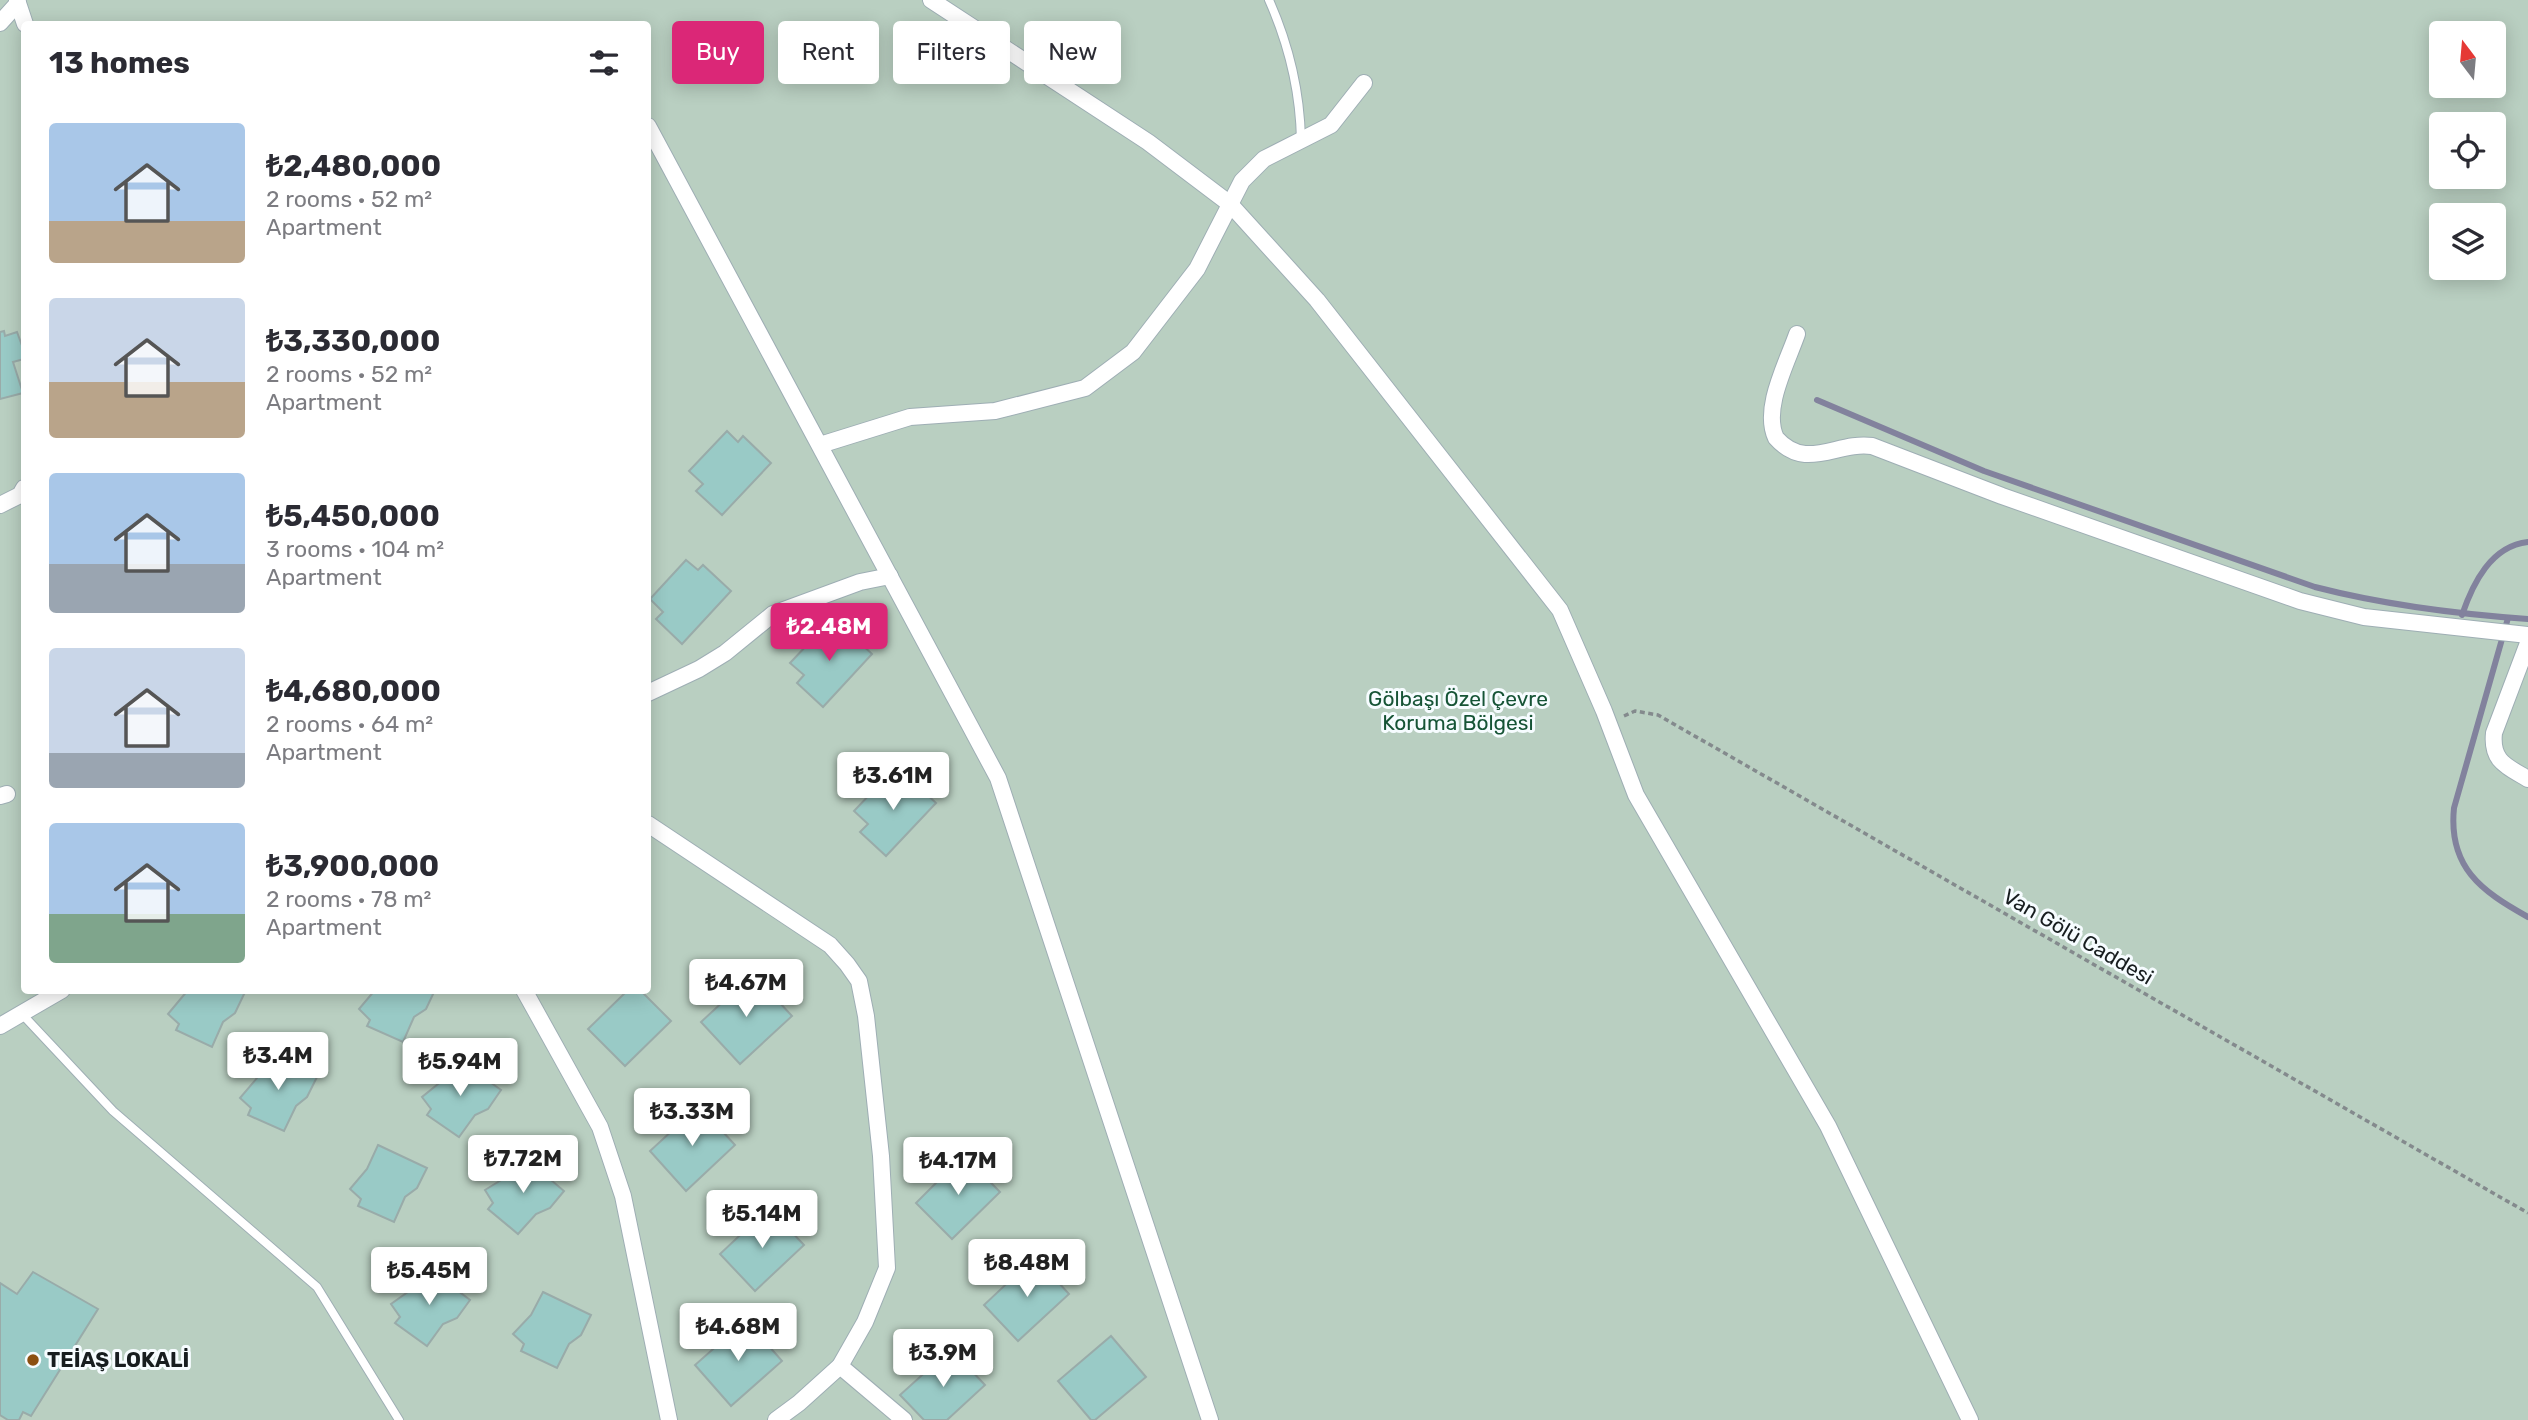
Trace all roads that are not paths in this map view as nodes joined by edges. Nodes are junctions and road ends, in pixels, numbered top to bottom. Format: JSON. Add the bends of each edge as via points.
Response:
{"nodes":[{"id":1,"x":931,"y":0,"type":"edge"},
{"id":2,"x":1269,"y":0,"type":"edge"},
{"id":3,"x":17,"y":2,"type":"edge"},
{"id":4,"x":24,"y":21,"type":"edge"},
{"id":5,"x":0,"y":23,"type":"edge"},
{"id":6,"x":1364,"y":83,"type":"dead end"},
{"id":7,"x":651,"y":132,"type":"edge"},
{"id":8,"x":1301,"y":140,"type":"junction"},
{"id":9,"x":1230,"y":204,"type":"junction"},
{"id":10,"x":1797,"y":334,"type":"dead end"},
{"id":11,"x":820,"y":445,"type":"junction"},
{"id":12,"x":21,"y":493,"type":"edge"},
{"id":13,"x":0,"y":505,"type":"edge"},
{"id":14,"x":890,"y":576,"type":"junction"},
{"id":15,"x":2520,"y":634,"type":"edge"},
{"id":16,"x":2528,"y":643,"type":"edge"},
{"id":17,"x":651,"y":692,"type":"edge"},
{"id":18,"x":2528,"y":779,"type":"edge"},
{"id":19,"x":651,"y":826,"type":"edge"},
{"id":20,"x":55,"y":994,"type":"edge"},
{"id":21,"x":526,"y":994,"type":"edge"},
{"id":22,"x":22,"y":1014,"type":"junction"},
{"id":23,"x":0,"y":1026,"type":"edge"},
{"id":24,"x":840,"y":1366,"type":"junction"},
{"id":25,"x":399,"y":1420,"type":"edge"},
{"id":26,"x":669,"y":1420,"type":"edge"},
{"id":27,"x":776,"y":1420,"type":"edge"},
{"id":28,"x":904,"y":1420,"type":"edge"},
{"id":29,"x":1210,"y":1420,"type":"edge"},
{"id":30,"x":1970,"y":1420,"type":"edge"}],
"edges":[{"from":1,"to":9,"type":"street","via":[[1148,142]]},
{"from":2,"to":8,"type":"lane","via":[[1295,80]]},
{"from":3,"to":4,"type":"street"},
{"from":3,"to":5,"type":"street"},
{"from":6,"to":8,"type":"street","via":[[1331,125]]},
{"from":7,"to":11,"type":"street"},
{"from":8,"to":9,"type":"street","via":[[1264,159],[1242,181]]},
{"from":9,"to":11,"type":"street","via":[[1197,269],[1133,352],[1085,388],[995,411],[910,417]]},
{"from":9,"to":30,"type":"street","via":[[1317,300],[1560,610],[1636,795],[1828,1126]]},
{"from":10,"to":15,"type":"street","via":[[1771,415],[1776,438],[1796,452],[1819,456],[1859,444],[1872,446],[2300,601],[2364,617]]},
{"from":11,"to":14,"type":"street"},
{"from":12,"to":13,"type":"street"},
{"from":14,"to":17,"type":"street","via":[[860,582],[773,614],[699,669]]},
{"from":14,"to":29,"type":"street","via":[[998,778]]},
{"from":16,"to":18,"type":"street","via":[[2492,748],[2499,760]]},
{"from":19,"to":24,"type":"street","via":[[830,945],[859,981],[881,1156],[887,1268],[865,1322]]},
{"from":20,"to":22,"type":"street"},
{"from":21,"to":26,"type":"street","via":[[600,1126],[623,1196]]},
{"from":22,"to":23,"type":"street"},
{"from":22,"to":25,"type":"lane","via":[[113,1111],[317,1286]]},
{"from":24,"to":27,"type":"street"},
{"from":24,"to":28,"type":"street"}]}
